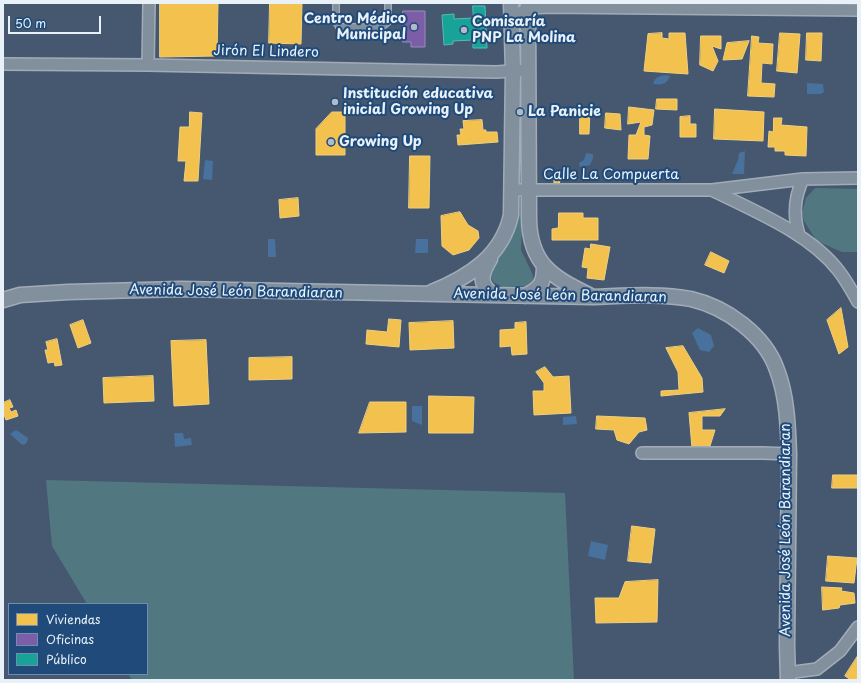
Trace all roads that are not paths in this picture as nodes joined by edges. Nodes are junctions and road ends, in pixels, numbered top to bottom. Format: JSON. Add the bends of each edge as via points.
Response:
{"nodes":[{"id":1,"x":149,"y":3,"type":"edge"},
{"id":2,"x":336,"y":3,"type":"edge"},
{"id":3,"x":388,"y":3,"type":"edge"},
{"id":4,"x":511,"y":3,"type":"edge"},
{"id":5,"x":528,"y":6,"type":"edge"},
{"id":6,"x":686,"y":6,"type":"edge"},
{"id":7,"x":858,"y":10,"type":"edge"},
{"id":8,"x":511,"y":23,"type":"junction"},
{"id":9,"x":3,"y":64,"type":"edge"},
{"id":10,"x":148,"y":65,"type":"junction"},
{"id":11,"x":529,"y":70,"type":"junction"},
{"id":12,"x":513,"y":71,"type":"junction"},
{"id":13,"x":858,"y":178,"type":"edge"},
{"id":14,"x":803,"y":179,"type":"junction"},
{"id":15,"x":511,"y":190,"type":"junction"},
{"id":16,"x":528,"y":190,"type":"junction"},
{"id":17,"x":712,"y":190,"type":"junction"},
{"id":18,"x":799,"y":235,"type":"junction"},
{"id":19,"x":492,"y":255,"type":"junction"},
{"id":20,"x":544,"y":266,"type":"junction"},
{"id":21,"x":427,"y":294,"type":"junction"},
{"id":22,"x":493,"y":295,"type":"junction"},
{"id":23,"x":526,"y":296,"type":"junction"},
{"id":24,"x":593,"y":297,"type":"junction"},
{"id":25,"x":3,"y":300,"type":"edge"},
{"id":26,"x":858,"y":302,"type":"edge"},
{"id":27,"x":642,"y":453,"type":"dead end"},
{"id":28,"x":789,"y":454,"type":"junction"},
{"id":29,"x":858,"y":626,"type":"edge"},
{"id":30,"x":787,"y":676,"type":"edge"}],
"edges":[{"from":1,"to":10,"type":"street"},
{"from":2,"to":3,"type":"lane","via":[[336,22],[339,27],[382,28],[388,22]]},
{"from":4,"to":8,"type":"street"},
{"from":5,"to":6,"type":"street"},
{"from":5,"to":8,"type":"street"},
{"from":5,"to":11,"type":"street"},
{"from":6,"to":7,"type":"street"},
{"from":8,"to":12,"type":"street"},
{"from":9,"to":10,"type":"street","name":"Jirón El Lindero"},
{"from":10,"to":12,"type":"street","name":"Jirón El Lindero"},
{"from":11,"to":12,"type":"street","name":"Jirón El Lindero"},
{"from":11,"to":16,"type":"street"},
{"from":12,"to":15,"type":"street"},
{"from":13,"to":14,"type":"street","name":"Calle La Compuerta"},
{"from":14,"to":17,"type":"street","name":"Calle La Compuerta"},
{"from":14,"to":18,"type":"street","via":[[798,189],[794,215]]},
{"from":15,"to":16,"type":"street","name":"Calle La Compuerta"},
{"from":15,"to":19,"type":"street","via":[[509,227]]},
{"from":16,"to":17,"type":"street","name":"Calle La Compuerta"},
{"from":16,"to":20,"type":"street","via":[[531,242]]},
{"from":17,"to":18,"type":"street","name":"Calle La Compuerta"},
{"from":18,"to":26,"type":"street","name":"Calle La Compuerta","via":[[821,252],[838,270]]},
{"from":19,"to":21,"type":"street","via":[[462,278]]},
{"from":19,"to":22,"type":"street","via":[[482,278],[486,290]]},
{"from":20,"to":23,"type":"street","via":[[543,281],[539,288]]},
{"from":20,"to":24,"type":"street","via":[[563,281]]},
{"from":21,"to":22,"type":"street","name":"Avenida José León Barandiaran"},
{"from":21,"to":25,"type":"street","name":"Avenida José León Barandiaran","via":[[181,289],[68,292],[20,295]]},
{"from":22,"to":23,"type":"street","name":"Avenida José León Barandiaran"},
{"from":23,"to":24,"type":"street","name":"Avenida José León Barandiaran"},
{"from":24,"to":28,"type":"street","name":"Avenida José León Barandiaran","via":[[644,296],[691,300],[727,313],[742,323],[768,352],[777,368],[783,388]]},
{"from":27,"to":28,"type":"street"},
{"from":28,"to":30,"type":"street","name":"Avenida José León Barandiaran"},
{"from":29,"to":30,"type":"street","via":[[840,651],[817,669]]}]}
